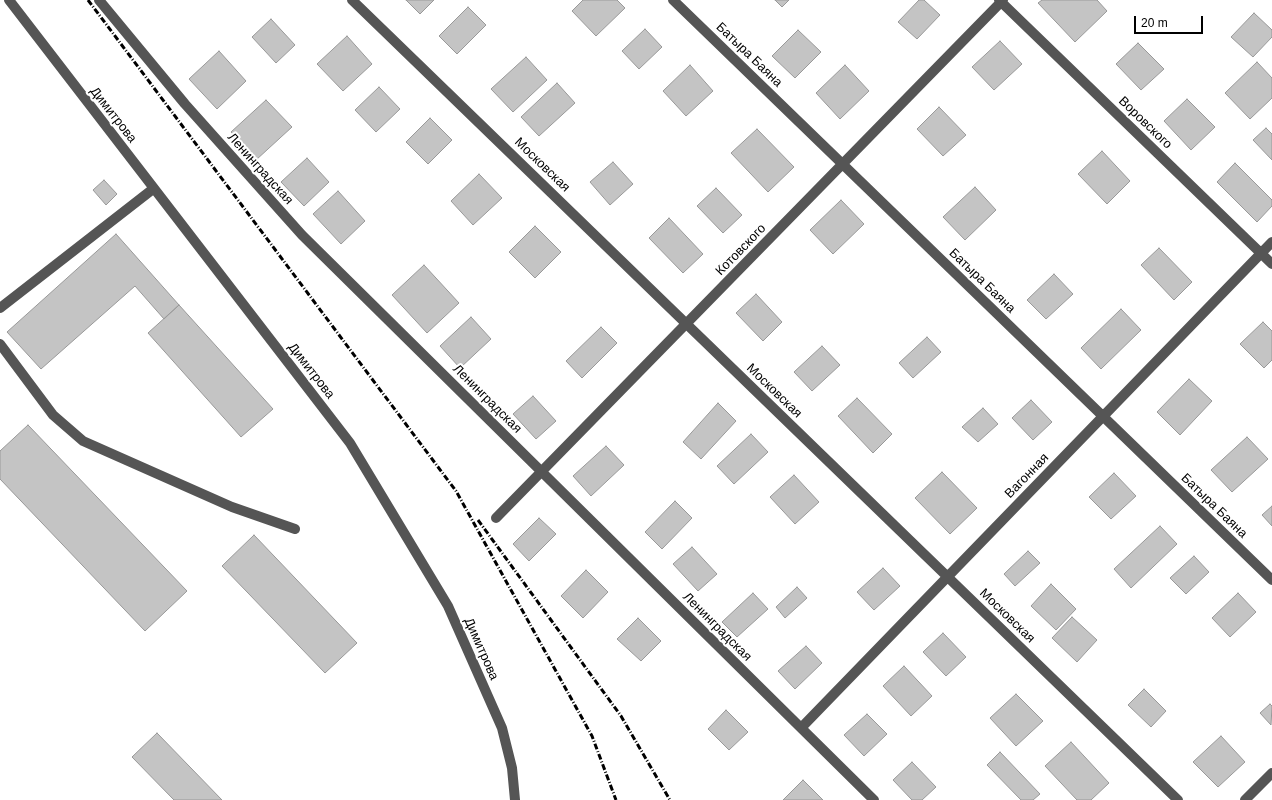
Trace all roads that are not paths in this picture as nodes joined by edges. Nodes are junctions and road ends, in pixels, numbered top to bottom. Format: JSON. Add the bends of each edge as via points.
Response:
{"nodes":[{"id":1,"x":9,"y":0,"type":"edge"},
{"id":2,"x":99,"y":0,"type":"edge"},
{"id":3,"x":352,"y":0,"type":"edge"},
{"id":4,"x":673,"y":0,"type":"edge"},
{"id":5,"x":1001,"y":1,"type":"edge"},
{"id":6,"x":843,"y":164,"type":"junction"},
{"id":7,"x":153,"y":189,"type":"junction"},
{"id":8,"x":1272,"y":242,"type":"edge"},
{"id":9,"x":1261,"y":254,"type":"junction"},
{"id":10,"x":1272,"y":264,"type":"edge"},
{"id":11,"x":0,"y":308,"type":"edge"},
{"id":12,"x":687,"y":324,"type":"junction"},
{"id":13,"x":0,"y":344,"type":"edge"},
{"id":14,"x":1103,"y":417,"type":"junction"},
{"id":15,"x":542,"y":472,"type":"junction"},
{"id":16,"x":496,"y":518,"type":"dead end"},
{"id":17,"x":295,"y":530,"type":"dead end"},
{"id":18,"x":948,"y":576,"type":"junction"},
{"id":19,"x":1272,"y":580,"type":"edge"},
{"id":20,"x":801,"y":728,"type":"junction"},
{"id":21,"x":1272,"y":773,"type":"edge"},
{"id":22,"x":515,"y":800,"type":"edge"},
{"id":23,"x":874,"y":800,"type":"edge"},
{"id":24,"x":1178,"y":800,"type":"edge"},
{"id":25,"x":1245,"y":800,"type":"edge"}],
"edges":[{"from":1,"to":7,"type":"street","name":"Димитрова"},
{"from":2,"to":15,"type":"street","name":"Ленинградская","via":[[185,104],[302,235]]},
{"from":3,"to":12,"type":"street","name":"Московская"},
{"from":4,"to":6,"type":"street","name":"Батыра Баяна"},
{"from":5,"to":6,"type":"street","name":"Котовского"},
{"from":5,"to":9,"type":"street","name":"Воровского"},
{"from":6,"to":12,"type":"street","name":"Котовского"},
{"from":6,"to":14,"type":"street","name":"Батыра Баяна"},
{"from":7,"to":11,"type":"street"},
{"from":7,"to":22,"type":"street","name":"Димитрова","via":[[350,444],[444,599],[502,728],[512,768]]},
{"from":8,"to":9,"type":"street","name":"Вагонная"},
{"from":9,"to":10,"type":"street","name":"Воровского"},
{"from":9,"to":14,"type":"street","name":"Вагонная"},
{"from":12,"to":15,"type":"street","name":"Котовского"},
{"from":12,"to":18,"type":"street","name":"Московская"},
{"from":13,"to":17,"type":"street","via":[[53,415],[83,441],[232,508]]},
{"from":14,"to":18,"type":"street","name":"Вагонная"},
{"from":14,"to":19,"type":"street","name":"Батыра Баяна"},
{"from":15,"to":16,"type":"street","name":"Котовского"},
{"from":15,"to":20,"type":"street","name":"Ленинградская"},
{"from":18,"to":20,"type":"street","name":"Вагонная"},
{"from":18,"to":24,"type":"street","name":"Московская"},
{"from":20,"to":23,"type":"street","name":"Ленинградская"},
{"from":21,"to":25,"type":"street"}]}
